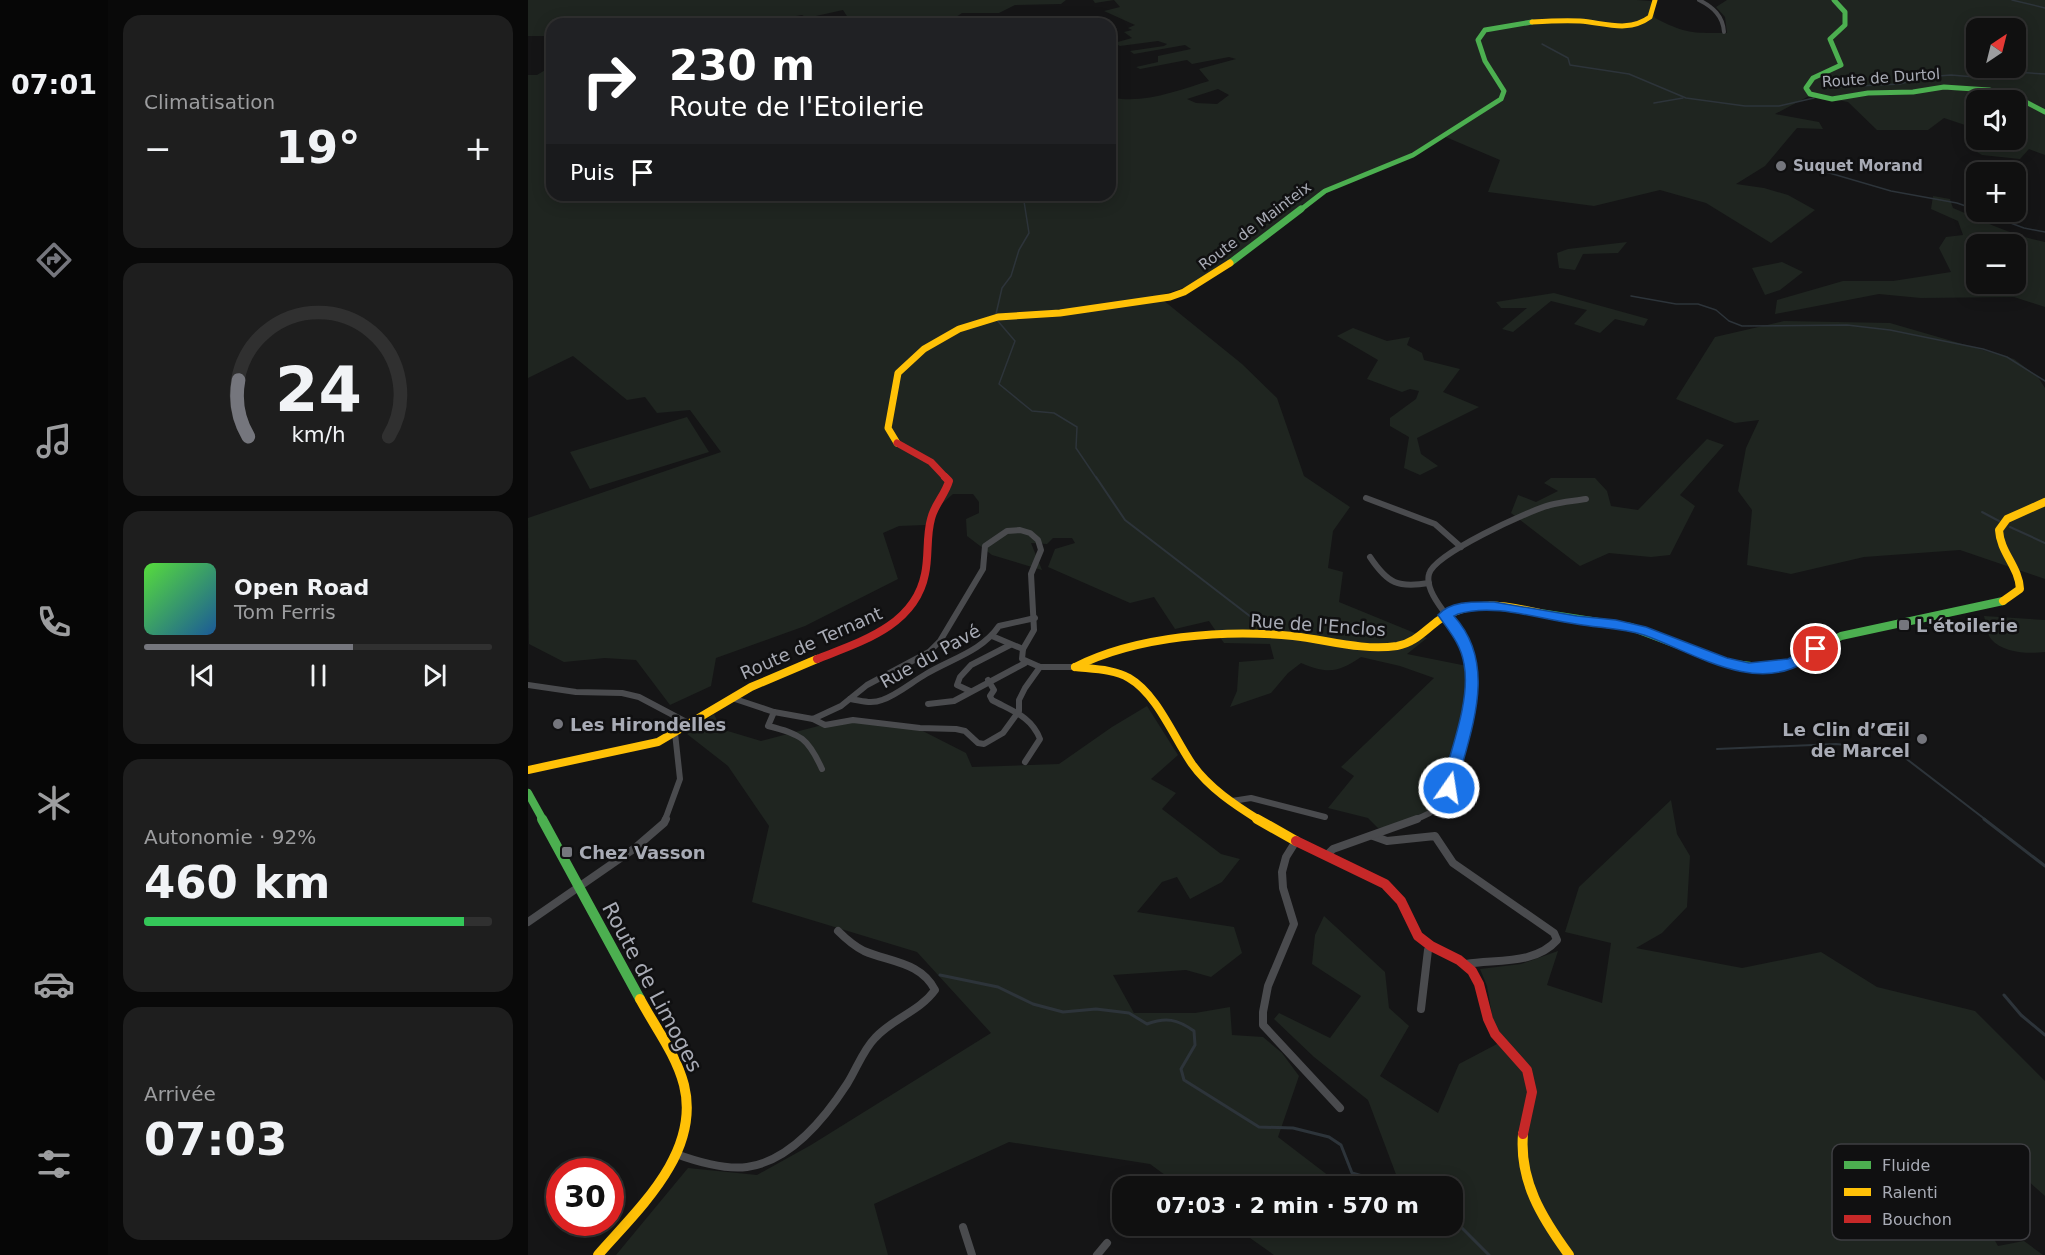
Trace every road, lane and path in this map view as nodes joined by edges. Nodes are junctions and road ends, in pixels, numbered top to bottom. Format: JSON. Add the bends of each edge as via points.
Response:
{"nodes":[{"id":1,"x":1655,"y":0,"type":"edge"},
{"id":2,"x":1699,"y":0,"type":"edge"},
{"id":3,"x":1834,"y":0,"type":"edge"},
{"id":4,"x":1724,"y":32,"type":"dead end"},
{"id":5,"x":2045,"y":112,"type":"edge"},
{"id":6,"x":1170,"y":297,"type":"joint"},
{"id":7,"x":1366,"y":498,"type":"dead end"},
{"id":8,"x":1586,"y":499,"type":"dead end"},
{"id":9,"x":2045,"y":502,"type":"edge"},
{"id":10,"x":1461,"y":547,"type":"junction"},
{"id":11,"x":1370,"y":557,"type":"dead end"},
{"id":12,"x":1429,"y":583,"type":"junction"},
{"id":13,"x":1445,"y":615,"type":"junction"},
{"id":14,"x":1035,"y":618,"type":"junction"},
{"id":15,"x":992,"y":636,"type":"junction"},
{"id":16,"x":1010,"y":645,"type":"junction"},
{"id":17,"x":1023,"y":649,"type":"junction"},
{"id":18,"x":1025,"y":663,"type":"junction"},
{"id":19,"x":1040,"y":667,"type":"junction"},
{"id":20,"x":1075,"y":667,"type":"junction"},
{"id":21,"x":988,"y":680,"type":"junction"},
{"id":22,"x":528,"y":685,"type":"edge"},
{"id":23,"x":970,"y":691,"type":"junction"},
{"id":24,"x":732,"y":698,"type":"junction"},
{"id":25,"x":850,"y":699,"type":"junction"},
{"id":26,"x":928,"y":704,"type":"dead end"},
{"id":27,"x":1019,"y":711,"type":"junction"},
{"id":28,"x":774,"y":712,"type":"junction"},
{"id":29,"x":813,"y":719,"type":"junction"},
{"id":30,"x":690,"y":724,"type":"junction"},
{"id":31,"x":675,"y":734,"type":"junction"},
{"id":32,"x":1025,"y":762,"type":"dead end"},
{"id":33,"x":822,"y":769,"type":"dead end"},
{"id":34,"x":528,"y":770,"type":"edge"},
{"id":35,"x":528,"y":793,"type":"edge"},
{"id":36,"x":1232,"y":801,"type":"junction"},
{"id":37,"x":1325,"y":817,"type":"dead end"},
{"id":38,"x":1373,"y":836,"type":"junction"},
{"id":39,"x":1296,"y":842,"type":"junction"},
{"id":40,"x":1326,"y":856,"type":"junction"},
{"id":41,"x":578,"y":886,"type":"junction"},
{"id":42,"x":528,"y":922,"type":"edge"},
{"id":43,"x":838,"y":931,"type":"dead end"},
{"id":44,"x":1431,"y":946,"type":"junction"},
{"id":45,"x":1465,"y":964,"type":"junction"},
{"id":46,"x":1421,"y":1009,"type":"dead end"},
{"id":47,"x":1340,"y":1108,"type":"dead end"},
{"id":48,"x":675,"y":1154,"type":"junction"},
{"id":49,"x":963,"y":1227,"type":"dead end"},
{"id":50,"x":1107,"y":1243,"type":"dead end"},
{"id":51,"x":598,"y":1255,"type":"edge"},
{"id":52,"x":972,"y":1255,"type":"edge"},
{"id":53,"x":1097,"y":1255,"type":"edge"},
{"id":54,"x":1569,"y":1255,"type":"edge"}],
"edges":[{"from":1,"to":6,"type":"main road","name":"Route de Mainteix","via":[[1653,14],[1635,26],[1573,21],[1485,30],[1478,40],[1482,58],[1503,91],[1501,99],[1392,165],[1325,191],[1215,274]]},
{"from":2,"to":4,"type":"street","via":[[1718,13]]},
{"from":3,"to":5,"type":"main road","name":"Route de Durtol","via":[[1845,12],[1845,25],[1830,39],[1841,64],[1809,81],[1807,91],[1814,96],[1832,99],[1953,87],[2008,94]]},
{"from":6,"to":24,"type":"main road","name":"Route de Ternant","via":[[1071,312],[987,319],[940,339],[905,365],[894,384],[889,435],[894,442],[929,460],[949,481],[931,516],[925,580],[919,594],[909,611],[887,630],[769,678]]},
{"from":7,"to":10,"type":"street","via":[[1435,525]]},
{"from":8,"to":10,"type":"street","via":[[1551,505]]},
{"from":9,"to":13,"type":"main road","via":[[2032,511],[2016,514],[1999,529],[1998,540],[2021,575],[2020,589],[2014,595],[2002,601],[1856,632],[1830,640],[1801,659],[1780,666],[1737,666],[1646,631],[1512,607],[1465,607]]},
{"from":10,"to":12,"type":"street","via":[[1433,566]]},
{"from":11,"to":12,"type":"street","via":[[1395,583]]},
{"from":12,"to":13,"type":"street"},
{"from":13,"to":20,"type":"main road","name":"Rue de l'Enclos","via":[[1424,636],[1403,646],[1246,635],[1120,648],[1092,656]]},
{"from":13,"to":38,"type":"street","via":[[1464,644],[1472,680],[1449,788],[1436,810]]},
{"from":14,"to":15,"type":"street","via":[[999,626]]},
{"from":14,"to":17,"type":"street","via":[[1034,630]]},
{"from":14,"to":25,"type":"street","via":[[1031,573],[1041,550],[1038,540],[1020,530],[1006,531],[985,546],[982,569],[940,641],[909,664],[867,684]]},
{"from":15,"to":16,"type":"street","name":"Rue du Pavé"},
{"from":15,"to":25,"type":"street","name":"Rue du Pavé","via":[[883,700]]},
{"from":16,"to":17,"type":"street","name":"Rue du Pavé"},
{"from":16,"to":23,"type":"street","via":[[960,675],[957,685]]},
{"from":17,"to":18,"type":"street"},
{"from":18,"to":19,"type":"street"},
{"from":18,"to":21,"type":"street"},
{"from":19,"to":20,"type":"street"},
{"from":19,"to":27,"type":"street","via":[[1028,681]]},
{"from":20,"to":36,"type":"main road","via":[[1115,672],[1136,681],[1185,757]]},
{"from":21,"to":23,"type":"street"},
{"from":21,"to":27,"type":"street","via":[[994,690],[992,700]]},
{"from":22,"to":30,"type":"street","via":[[639,697]]},
{"from":23,"to":26,"type":"street","via":[[954,701]]},
{"from":24,"to":28,"type":"street"},
{"from":24,"to":30,"type":"main road","name":"Route de Ternant"},
{"from":25,"to":29,"type":"street"},
{"from":27,"to":29,"type":"street","via":[[1003,733],[984,744],[956,729],[853,720],[825,725]]},
{"from":27,"to":32,"type":"street","via":[[1038,731],[1040,739]]},
{"from":28,"to":29,"type":"street"},
{"from":28,"to":33,"type":"street","via":[[768,726],[808,739]]},
{"from":30,"to":31,"type":"main road","name":"Route de Ternant"},
{"from":31,"to":34,"type":"main road","name":"Route de Ternant","via":[[642,746]]},
{"from":31,"to":41,"type":"street","via":[[680,779],[664,823],[626,855]]},
{"from":35,"to":41,"type":"main road","name":"Route de Limoges"},
{"from":36,"to":37,"type":"street","via":[[1251,798]]},
{"from":36,"to":39,"type":"main road"},
{"from":38,"to":40,"type":"street","via":[[1333,849]]},
{"from":38,"to":45,"type":"street","via":[[1378,840],[1435,836],[1446,856],[1463,871],[1554,933],[1557,940],[1547,948],[1510,961]]},
{"from":39,"to":40,"type":"main road"},
{"from":39,"to":47,"type":"street","via":[[1280,872],[1294,924],[1269,982],[1263,1025]]},
{"from":40,"to":44,"type":"main road","via":[[1392,889],[1418,936]]},
{"from":41,"to":42,"type":"street"},
{"from":41,"to":48,"type":"main road","name":"Route de Limoges","via":[[685,1087],[688,1119]]},
{"from":43,"to":48,"type":"street","via":[[856,947],[890,957],[926,975],[935,990],[930,1000],[876,1035],[855,1072],[824,1113],[798,1143],[775,1157],[754,1166],[725,1167]]},
{"from":44,"to":45,"type":"main road"},
{"from":44,"to":46,"type":"street"},
{"from":45,"to":54,"type":"main road","via":[[1479,984],[1495,1034],[1527,1070],[1532,1092],[1522,1161],[1548,1227]]},
{"from":48,"to":51,"type":"main road","name":"Route de Limoges","via":[[646,1198]]},
{"from":49,"to":52,"type":"street"},
{"from":50,"to":53,"type":"street"}]}
